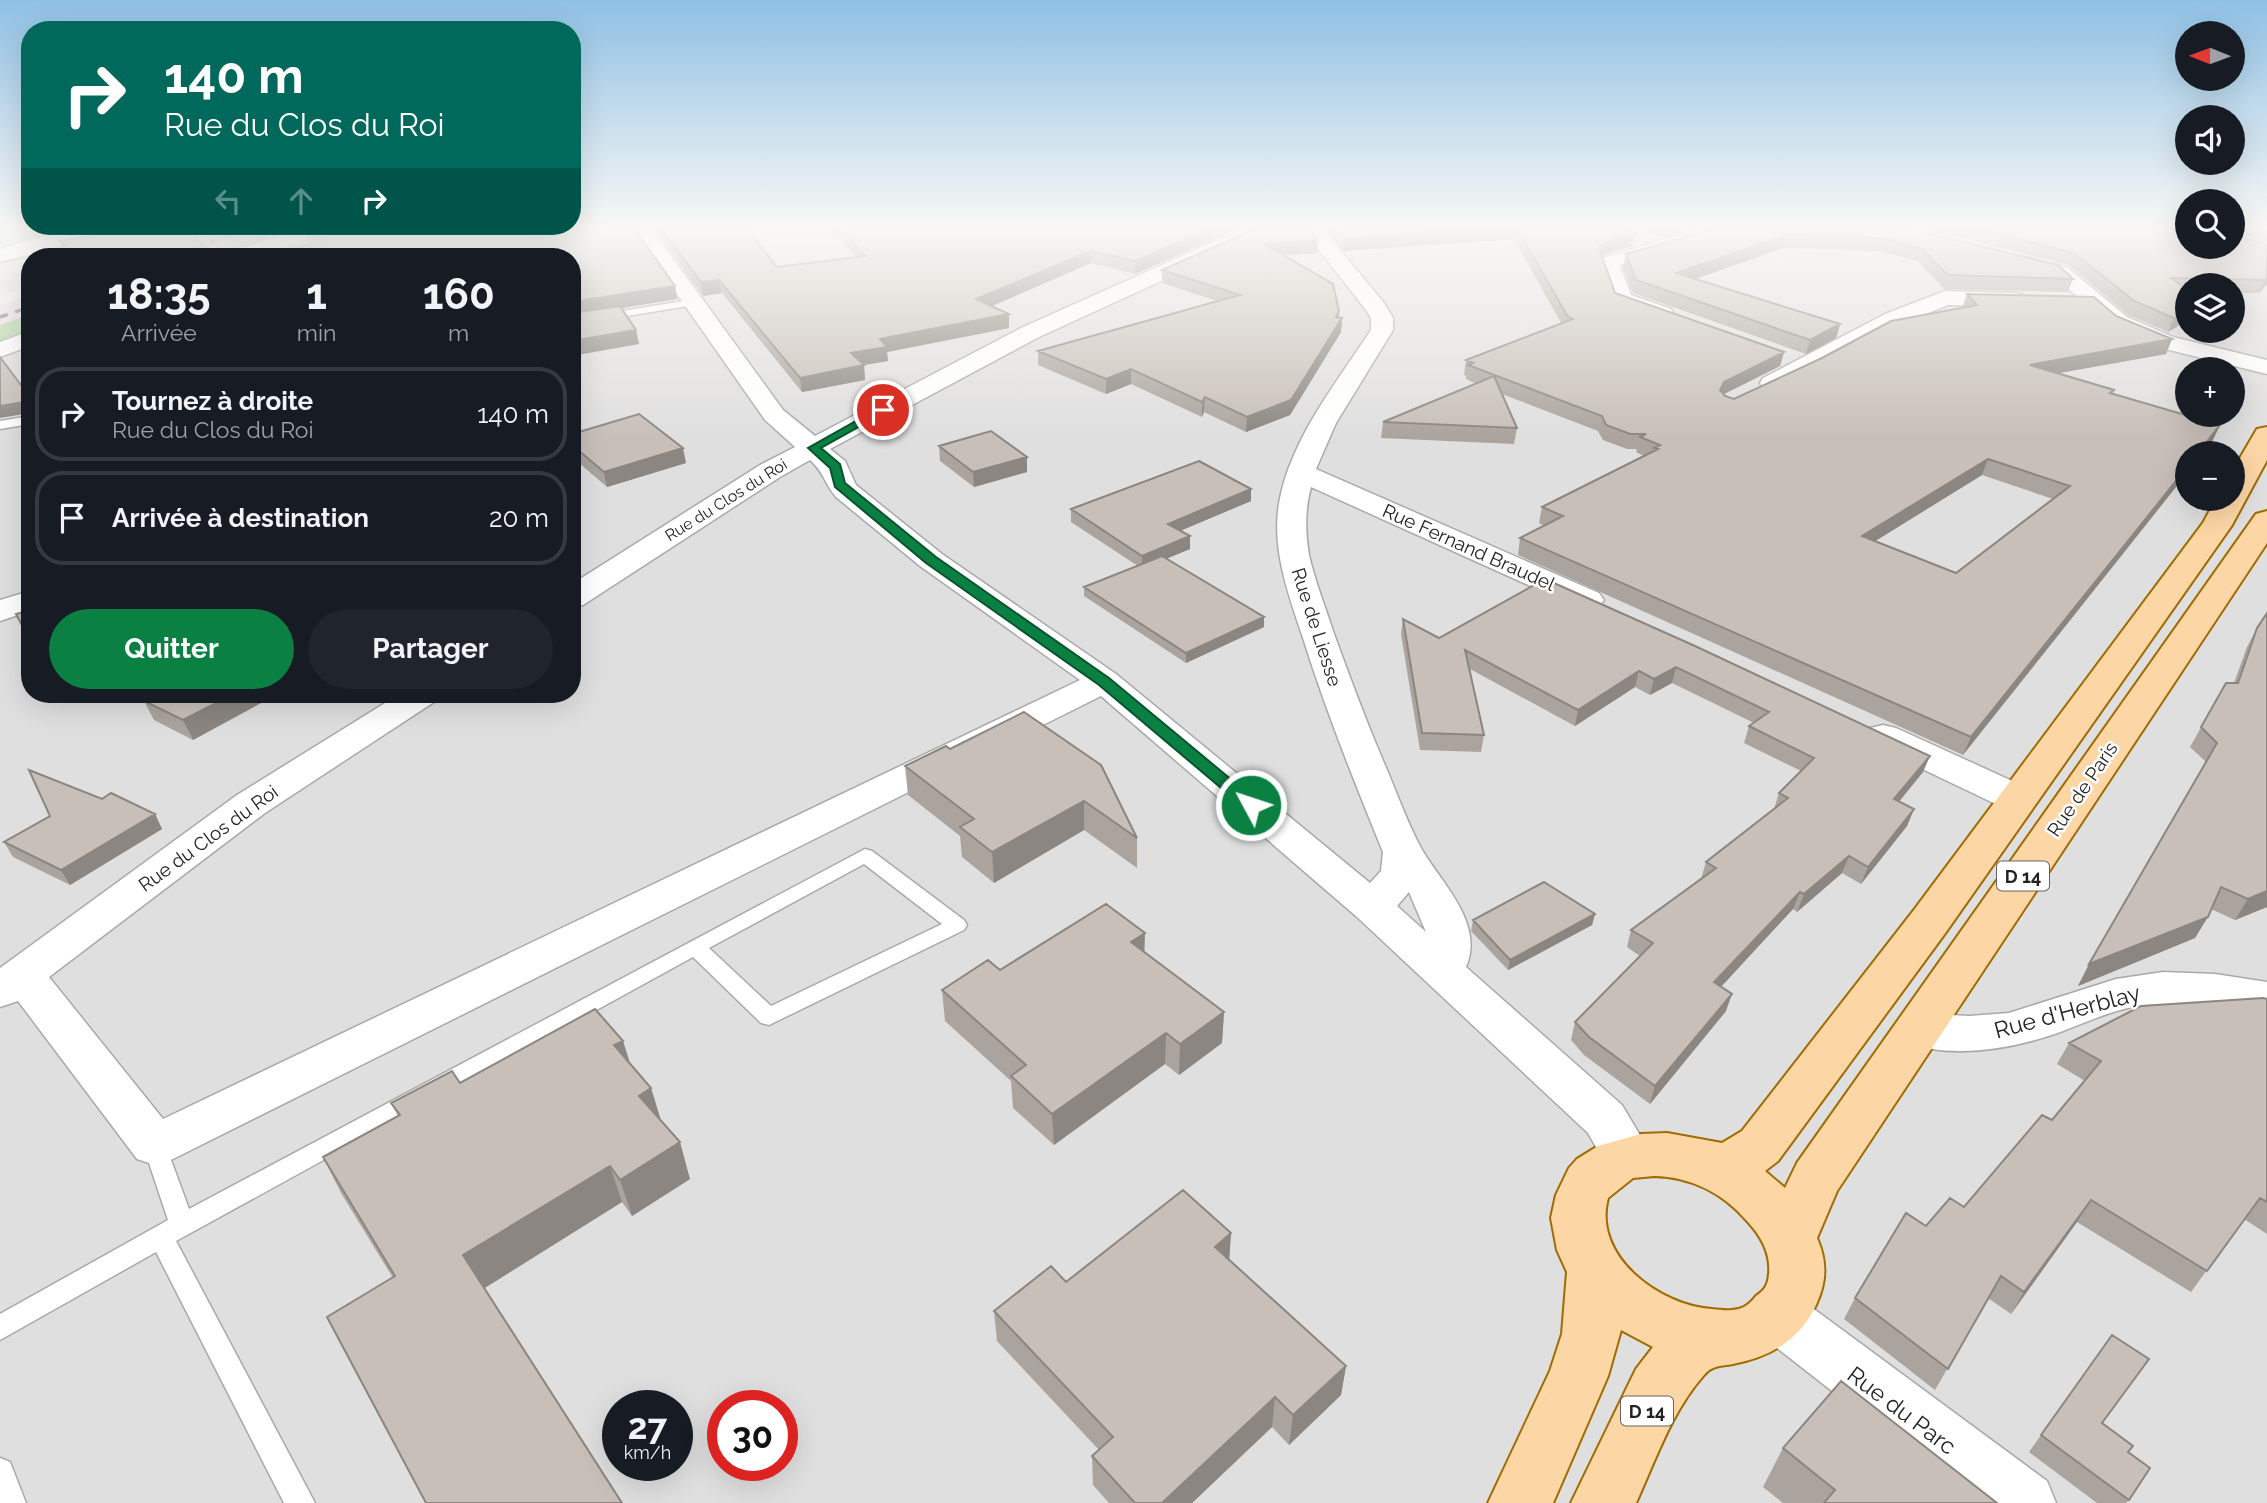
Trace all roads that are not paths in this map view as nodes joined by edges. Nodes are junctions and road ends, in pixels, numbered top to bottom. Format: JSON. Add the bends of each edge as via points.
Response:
{"nodes":[{"id":1,"x":692,"y":297,"type":"edge"},
{"id":2,"x":1110,"y":297,"type":"edge"},
{"id":3,"x":1367,"y":297,"type":"edge"},
{"id":4,"x":1620,"y":297,"type":"edge"},
{"id":5,"x":2089,"y":297,"type":"edge"},
{"id":6,"x":2034,"y":300,"type":"edge"},
{"id":7,"x":2060,"y":301,"type":"edge"},
{"id":8,"x":696,"y":302,"type":"junction"},
{"id":9,"x":2094,"y":302,"type":"junction"},
{"id":10,"x":581,"y":321,"type":"edge"},
{"id":11,"x":1686,"y":323,"type":"edge"},
{"id":12,"x":21,"y":342,"type":"edge"},
{"id":13,"x":0,"y":350,"type":"edge"},
{"id":14,"x":1777,"y":356,"type":"edge"},
{"id":15,"x":1809,"y":365,"type":"junction"},
{"id":16,"x":2267,"y":367,"type":"edge"},
{"id":17,"x":1753,"y":392,"type":"edge"},
{"id":18,"x":21,"y":422,"type":"edge"},
{"id":19,"x":0,"y":425,"type":"edge"},
{"id":20,"x":2267,"y":435,"type":"edge"},
{"id":21,"x":814,"y":448,"type":"junction"},
{"id":22,"x":1301,"y":472,"type":"junction"},
{"id":23,"x":2245,"y":474,"type":"edge"},
{"id":24,"x":2225,"y":511,"type":"edge"},
{"id":25,"x":2267,"y":520,"type":"edge"},
{"id":26,"x":581,"y":592,"type":"edge"},
{"id":27,"x":21,"y":603,"type":"edge"},
{"id":28,"x":0,"y":611,"type":"edge"},
{"id":29,"x":1616,"y":613,"type":"edge"},
{"id":30,"x":1104,"y":681,"type":"junction"},
{"id":31,"x":409,"y":703,"type":"edge"},
{"id":32,"x":1856,"y":723,"type":"edge"},
{"id":33,"x":2018,"y":799,"type":"junction"},
{"id":34,"x":1403,"y":852,"type":"junction"},
{"id":35,"x":1372,"y":907,"type":"junction"},
{"id":36,"x":695,"y":947,"type":"junction"},
{"id":37,"x":1442,"y":971,"type":"junction"},
{"id":38,"x":12,"y":983,"type":"edge"},
{"id":39,"x":2267,"y":998,"type":"edge"},
{"id":40,"x":1916,"y":1030,"type":"junction"},
{"id":41,"x":155,"y":1145,"type":"junction"},
{"id":42,"x":1628,"y":1157,"type":"junction"},
{"id":43,"x":1708,"y":1164,"type":"junction"},
{"id":44,"x":172,"y":1231,"type":"junction"},
{"id":45,"x":1789,"y":1238,"type":"junction"},
{"id":46,"x":1595,"y":1273,"type":"junction"},
{"id":47,"x":1779,"y":1316,"type":"junction"},
{"id":48,"x":0,"y":1328,"type":"edge"},
{"id":49,"x":1714,"y":1337,"type":"junction"},
{"id":50,"x":0,"y":1472,"type":"edge"},
{"id":51,"x":11,"y":1503,"type":"edge"},
{"id":52,"x":300,"y":1503,"type":"edge"},
{"id":53,"x":1520,"y":1503,"type":"edge"},
{"id":54,"x":1603,"y":1503,"type":"edge"},
{"id":55,"x":2025,"y":1503,"type":"edge"}],
"edges":[{"from":1,"to":8,"type":"street"},
{"from":2,"to":21,"type":"street","name":"Rue du Clos du Roi","via":[[986,354]]},
{"from":3,"to":22,"type":"street","name":"Rue de Liesse","via":[[1382,318],[1382,330],[1323,423]]},
{"from":4,"to":11,"type":"street"},
{"from":5,"to":9,"type":"street"},
{"from":6,"to":15,"type":"street","via":[[1945,298],[1893,318]]},
{"from":7,"to":9,"type":"street"},
{"from":8,"to":10,"type":"lane"},
{"from":8,"to":21,"type":"street","via":[[774,415]]},
{"from":9,"to":16,"type":"street","via":[[2119,322],[2165,342]]},
{"from":12,"to":13,"type":"street"},
{"from":14,"to":15,"type":"street"},
{"from":15,"to":17,"type":"street"},
{"from":18,"to":19,"type":"lane"},
{"from":20,"to":23,"type":"main road","number":"D 14"},
{"from":21,"to":26,"type":"street","name":"Rue du Clos du Roi","via":[[770,471]]},
{"from":21,"to":30,"type":"street","via":[[835,467],[846,491],[931,560]]},
{"from":22,"to":29,"type":"street","name":"Rue Fernand Braudel"},
{"from":22,"to":34,"type":"street","name":"Rue de Liesse","via":[[1291,521],[1301,583],[1343,709]]},
{"from":24,"to":33,"type":"main road","number":"D 14"},
{"from":25,"to":40,"type":"main road","name":"Rue de Paris","number":"D 14"},
{"from":27,"to":28,"type":"street"},
{"from":30,"to":35,"type":"street"},
{"from":30,"to":41,"type":"street"},
{"from":31,"to":38,"type":"street","name":"Rue du Clos du Roi","via":[[251,804]]},
{"from":32,"to":33,"type":"street"},
{"from":33,"to":43,"type":"main road","number":"D 14","via":[[1760,1146],[1732,1163]]},
{"from":34,"to":35,"type":"street","via":[[1401,875]]},
{"from":34,"to":37,"type":"street","name":"Rue de Liesse","via":[[1442,913],[1451,943],[1450,960]]},
{"from":35,"to":37,"type":"street"},
{"from":36,"to":36,"type":"lane","via":[[865,856],[957,925],[769,1017]]},
{"from":36,"to":44,"type":"lane"},
{"from":37,"to":42,"type":"street","via":[[1605,1119]]},
{"from":38,"to":41,"type":"street"},
{"from":39,"to":40,"type":"street","name":"Rue d'Herblay","via":[[2175,989],[2126,992],[2001,1031]]},
{"from":40,"to":45,"type":"main road","name":"Rue de Paris","number":"D 14","via":[[1816,1179]]},
{"from":41,"to":44,"type":"lane"},
{"from":42,"to":43,"type":"main road","via":[[1675,1155]]},
{"from":42,"to":46,"type":"main road","via":[[1594,1176],[1578,1209],[1583,1251]]},
{"from":43,"to":45,"type":"main road","via":[[1730,1174],[1766,1203]]},
{"from":44,"to":48,"type":"lane"},
{"from":44,"to":52,"type":"lane"},
{"from":45,"to":47,"type":"main road","via":[[1797,1259],[1797,1281]]},
{"from":46,"to":49,"type":"main road","via":[[1613,1293],[1660,1324]]},
{"from":46,"to":53,"type":"main road","via":[[1591,1334],[1578,1376]]},
{"from":47,"to":49,"type":"main road","via":[[1762,1328]]},
{"from":47,"to":55,"type":"street","name":"Rue du Parc"},
{"from":49,"to":54,"type":"main road","number":"D 14","via":[[1685,1353],[1657,1389]]},
{"from":50,"to":51,"type":"lane"}]}
